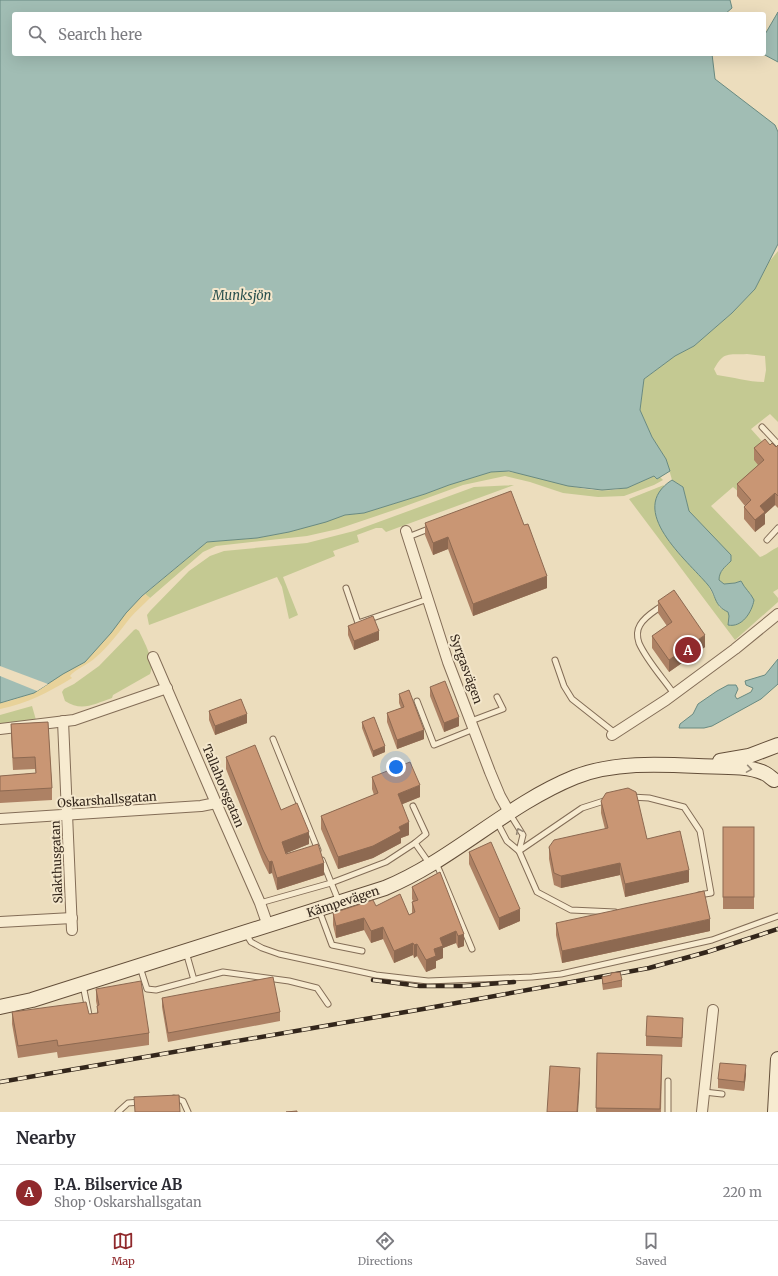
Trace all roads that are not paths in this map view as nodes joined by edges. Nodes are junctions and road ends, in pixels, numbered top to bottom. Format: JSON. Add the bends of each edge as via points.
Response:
{"nodes":[{"id":1,"x":762,"y":427,"type":"dead end"},
{"id":2,"x":778,"y":444,"type":"edge"},
{"id":3,"x":437,"y":525,"type":"edge"},
{"id":4,"x":778,"y":528,"type":"edge"},
{"id":5,"x":407,"y":534,"type":"joint"},
{"id":6,"x":766,"y":540,"type":"dead end"},
{"id":7,"x":346,"y":588,"type":"dead end"},
{"id":8,"x":428,"y":599,"type":"junction"},
{"id":9,"x":666,"y":603,"type":"edge"},
{"id":10,"x":778,"y":614,"type":"edge"},
{"id":11,"x":154,"y":657,"type":"dead end"},
{"id":12,"x":555,"y":660,"type":"dead end"},
{"id":13,"x":167,"y":688,"type":"junction"},
{"id":14,"x":674,"y":694,"type":"junction"},
{"id":15,"x":497,"y":697,"type":"dead end"},
{"id":16,"x":417,"y":701,"type":"dead end"},
{"id":17,"x":63,"y":721,"type":"junction"},
{"id":18,"x":472,"y":725,"type":"junction"},
{"id":19,"x":0,"y":729,"type":"edge"},
{"id":20,"x":614,"y":734,"type":"joint"},
{"id":21,"x":273,"y":738,"type":"dead end"},
{"id":22,"x":778,"y":746,"type":"edge"},
{"id":23,"x":668,"y":764,"type":"junction"},
{"id":24,"x":776,"y":781,"type":"edge"},
{"id":25,"x":621,"y":798,"type":"edge"},
{"id":26,"x":614,"y":799,"type":"edge"},
{"id":27,"x":216,"y":803,"type":"junction"},
{"id":28,"x":413,"y":806,"type":"dead end"},
{"id":29,"x":509,"y":812,"type":"junction"},
{"id":30,"x":68,"y":815,"type":"junction"},
{"id":31,"x":0,"y":820,"type":"edge"},
{"id":32,"x":496,"y":821,"type":"junction"},
{"id":33,"x":416,"y":843,"type":"junction"},
{"id":34,"x":519,"y":851,"type":"junction"},
{"id":35,"x":433,"y":864,"type":"junction"},
{"id":36,"x":331,"y":883,"type":"junction"},
{"id":37,"x":695,"y":896,"type":"edge"},
{"id":38,"x":260,"y":903,"type":"junction"},
{"id":39,"x":339,"y":903,"type":"junction"},
{"id":40,"x":319,"y":910,"type":"junction"},
{"id":41,"x":618,"y":912,"type":"edge"},
{"id":42,"x":778,"y":916,"type":"edge"},
{"id":43,"x":72,"y":918,"type":"junction"},
{"id":44,"x":0,"y":922,"type":"edge"},
{"id":45,"x":268,"y":926,"type":"junction"},
{"id":46,"x":72,"y":930,"type":"dead end"},
{"id":47,"x":246,"y":933,"type":"junction"},
{"id":48,"x":472,"y":949,"type":"dead end"},
{"id":49,"x":362,"y":951,"type":"dead end"},
{"id":50,"x":186,"y":952,"type":"junction"},
{"id":51,"x":139,"y":966,"type":"junction"},
{"id":52,"x":194,"y":980,"type":"junction"},
{"id":53,"x":82,"y":984,"type":"junction"},
{"id":54,"x":328,"y":1004,"type":"dead end"},
{"id":55,"x":0,"y":1007,"type":"edge"},
{"id":56,"x":713,"y":1010,"type":"dead end"},
{"id":57,"x":91,"y":1022,"type":"edge"},
{"id":58,"x":778,"y":1059,"type":"edge"},
{"id":59,"x":668,"y":1082,"type":"dead end"},
{"id":60,"x":704,"y":1092,"type":"junction"},
{"id":61,"x":722,"y":1094,"type":"dead end"},
{"id":62,"x":168,"y":1099,"type":"edge"},
{"id":63,"x":144,"y":1101,"type":"edge"},
{"id":64,"x":118,"y":1112,"type":"edge"},
{"id":65,"x":188,"y":1112,"type":"edge"},
{"id":66,"x":668,"y":1112,"type":"edge"},
{"id":67,"x":702,"y":1112,"type":"edge"},
{"id":68,"x":775,"y":1112,"type":"edge"}],
"edges":[{"from":1,"to":2,"type":"lane"},
{"from":3,"to":5,"type":"lane"},
{"from":4,"to":6,"type":"lane"},
{"from":5,"to":8,"type":"street","name":"Syrgasvägen"},
{"from":7,"to":8,"type":"lane","via":[[358,622]]},
{"from":8,"to":18,"type":"street","name":"Syrgasvägen"},
{"from":9,"to":14,"type":"lane","via":[[648,615],[637,634],[647,656]]},
{"from":10,"to":14,"type":"street","via":[[736,649]]},
{"from":11,"to":13,"type":"street","name":"Tallahovsgatan"},
{"from":12,"to":20,"type":"lane","via":[[564,686],[572,699]]},
{"from":13,"to":17,"type":"street","via":[[74,720]]},
{"from":13,"to":27,"type":"street","name":"Tallahovsgatan"},
{"from":14,"to":20,"type":"street"},
{"from":15,"to":18,"type":"lane","via":[[503,709]]},
{"from":16,"to":18,"type":"lane","via":[[434,745]]},
{"from":17,"to":19,"type":"street"},
{"from":17,"to":30,"type":"street","name":"Slakthusgatan"},
{"from":18,"to":29,"type":"street","name":"Syrgasvägen","via":[[500,796]]},
{"from":21,"to":36,"type":"lane"},
{"from":22,"to":23,"type":"main road","name":"Kämpevägen","via":[[730,760]]},
{"from":22,"to":24,"type":"main road","via":[[769,757],[768,765]]},
{"from":23,"to":24,"type":"main road","name":"Kämpevägen","one_way":true,"via":[[750,768]]},
{"from":23,"to":29,"type":"main road","name":"Kämpevägen","via":[[638,764],[609,768],[576,777],[537,795]]},
{"from":25,"to":37,"type":"lane","via":[[648,798],[684,807],[700,831],[711,893]]},
{"from":26,"to":34,"type":"lane","via":[[582,808]]},
{"from":27,"to":30,"type":"street","name":"Oskarshallsgatan"},
{"from":27,"to":38,"type":"street","name":"Tallahovsgatan"},
{"from":28,"to":33,"type":"lane","via":[[426,834]]},
{"from":29,"to":32,"type":"main road","name":"Kämpevägen"},
{"from":34,"to":29,"type":"lane","one_way":true,"via":[[522,835]]},
{"from":30,"to":31,"type":"street","name":"Oskarshallsgatan"},
{"from":30,"to":43,"type":"street","name":"Slakthusgatan"},
{"from":32,"to":34,"type":"lane","via":[[507,841]]},
{"from":32,"to":35,"type":"main road","name":"Kämpevägen"},
{"from":33,"to":35,"type":"lane"},
{"from":33,"to":36,"type":"lane","via":[[386,862]]},
{"from":34,"to":41,"type":"lane","via":[[537,892],[571,910]]},
{"from":35,"to":39,"type":"main road","name":"Kämpevägen","via":[[406,880]]},
{"from":35,"to":48,"type":"lane","via":[[440,872]]},
{"from":36,"to":38,"type":"lane"},
{"from":36,"to":39,"type":"lane"},
{"from":38,"to":45,"type":"street","name":"Tallahovsgatan"},
{"from":39,"to":40,"type":"main road","name":"Kämpevägen"},
{"from":40,"to":45,"type":"main road","name":"Kämpevägen"},
{"from":40,"to":49,"type":"lane","via":[[332,945]]},
{"from":42,"to":47,"type":"lane","via":[[712,940],[561,974],[428,981],[376,975],[279,954],[251,942]]},
{"from":43,"to":44,"type":"street"},
{"from":43,"to":46,"type":"street","name":"Slakthusgatan"},
{"from":45,"to":47,"type":"main road","name":"Kämpevägen"},
{"from":47,"to":50,"type":"main road","name":"Kämpevägen"},
{"from":50,"to":51,"type":"main road","name":"Kämpevägen"},
{"from":50,"to":52,"type":"lane"},
{"from":51,"to":52,"type":"lane","via":[[147,989],[156,990]]},
{"from":51,"to":53,"type":"main road","name":"Kämpevägen"},
{"from":52,"to":54,"type":"lane","via":[[223,972],[289,981],[317,988]]},
{"from":53,"to":55,"type":"main road","name":"Kämpevägen"},
{"from":53,"to":57,"type":"lane"},
{"from":56,"to":60,"type":"street"},
{"from":58,"to":68,"type":"main road"},
{"from":59,"to":66,"type":"lane"},
{"from":60,"to":61,"type":"lane"},
{"from":60,"to":67,"type":"street"},
{"from":62,"to":65,"type":"lane","via":[[176,1098],[182,1101]]},
{"from":63,"to":64,"type":"lane","via":[[128,1103]]}]}
